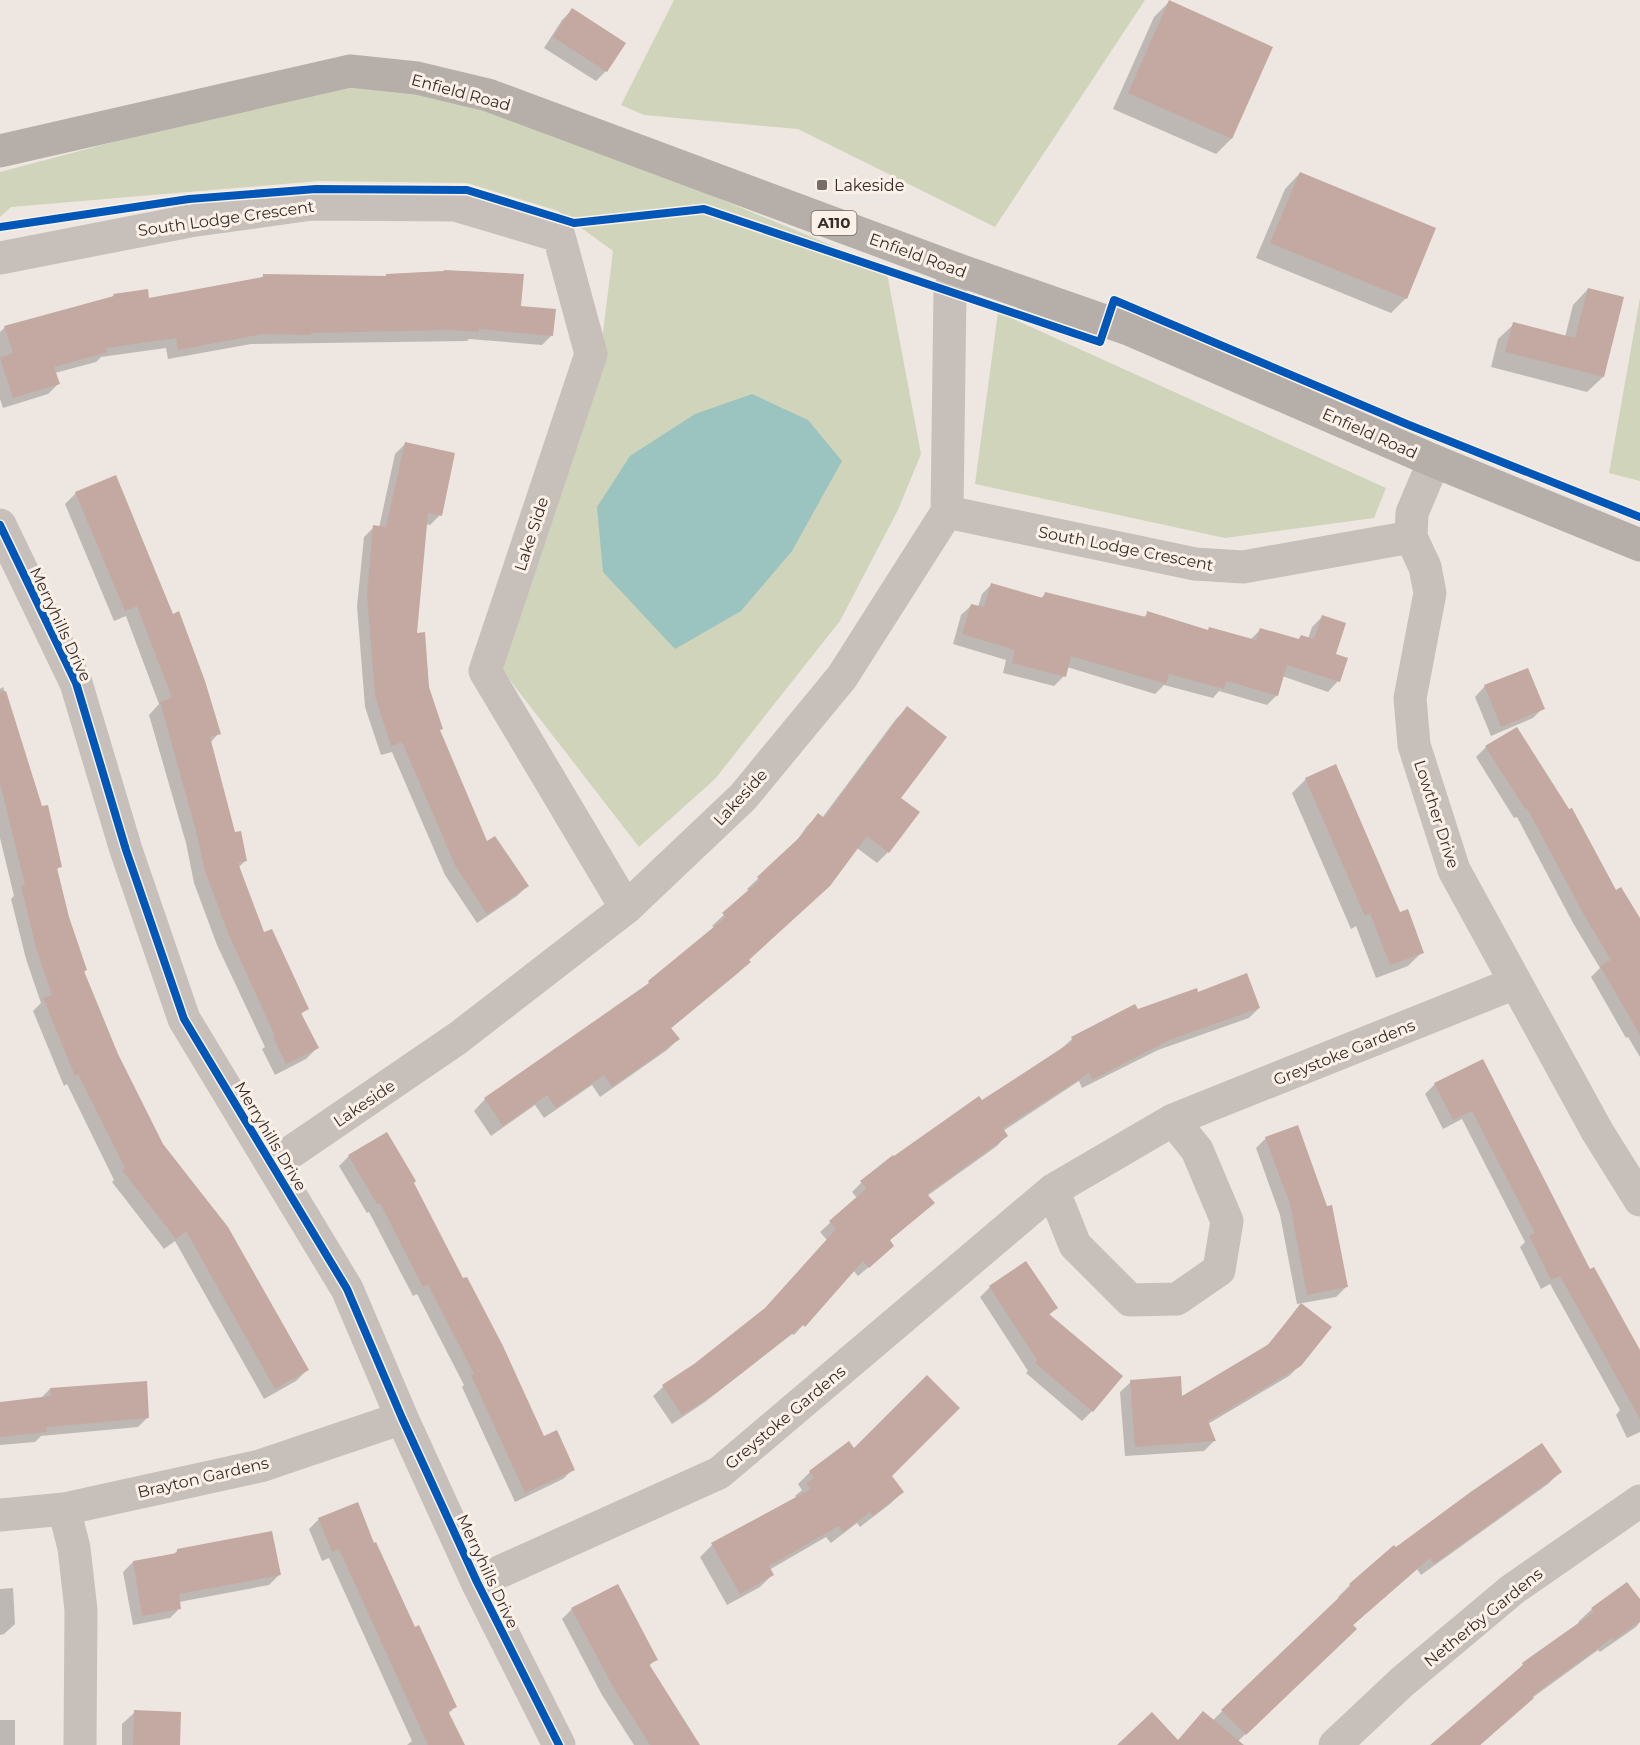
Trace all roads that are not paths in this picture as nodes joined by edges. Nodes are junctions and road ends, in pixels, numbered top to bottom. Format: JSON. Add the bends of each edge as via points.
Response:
{"nodes":[{"id":1,"x":0,"y":150,"type":"edge"},
{"id":2,"x":455,"y":205,"type":"joint"},
{"id":3,"x":0,"y":258,"type":"edge"},
{"id":4,"x":956,"y":269,"type":"junction"},
{"id":5,"x":1434,"y":461,"type":"junction"},
{"id":6,"x":947,"y":513,"type":"junction"},
{"id":7,"x":0,"y":525,"type":"edge"},
{"id":8,"x":1412,"y":537,"type":"junction"},
{"id":9,"x":1640,"y":544,"type":"edge"},
{"id":10,"x":626,"y":908,"type":"junction"},
{"id":11,"x":1515,"y":983,"type":"junction"},
{"id":12,"x":1173,"y":1120,"type":"junction"},
{"id":13,"x":272,"y":1165,"type":"junction"},
{"id":14,"x":1053,"y":1190,"type":"junction"},
{"id":15,"x":1640,"y":1200,"type":"edge"},
{"id":16,"x":402,"y":1418,"type":"junction"},
{"id":17,"x":1640,"y":1501,"type":"edge"},
{"id":18,"x":64,"y":1509,"type":"junction"},
{"id":19,"x":0,"y":1515,"type":"edge"},
{"id":20,"x":477,"y":1582,"type":"junction"},
{"id":21,"x":80,"y":1745,"type":"edge"},
{"id":22,"x":559,"y":1745,"type":"edge"},
{"id":23,"x":1335,"y":1745,"type":"edge"}],
"edges":[{"from":1,"to":4,"type":"main road","name":"Enfield Road","number":"A110","via":[[350,71],[417,78],[488,95]]},
{"from":2,"to":3,"type":"street","name":"South Lodge Crescent","via":[[312,204],[190,221]]},
{"from":2,"to":10,"type":"street","name":"Lake Side","via":[[559,236],[591,354],[485,671]]},
{"from":4,"to":5,"type":"main road","name":"Enfield Road","number":"A110","via":[[1131,330]]},
{"from":4,"to":6,"type":"street","via":[[950,291]]},
{"from":5,"to":8,"type":"street","name":"Lowther Drive","via":[[1412,513]]},
{"from":5,"to":9,"type":"main road","name":"Enfield Road","number":"A110"},
{"from":6,"to":8,"type":"street","name":"South Lodge Crescent","via":[[1195,564],[1243,567]]},
{"from":6,"to":10,"type":"street","name":"Lakeside","via":[[842,677],[743,797]]},
{"from":7,"to":13,"type":"street","name":"Merryhills Drive","via":[[76,683],[126,850],[184,1019]]},
{"from":8,"to":11,"type":"street","name":"Lowther Drive","via":[[1425,567],[1430,593],[1410,698],[1414,745],[1454,870]]},
{"from":10,"to":13,"type":"street","name":"Lakeside","via":[[458,1038]]},
{"from":11,"to":12,"type":"street","name":"Greystoke Gardens"},
{"from":11,"to":15,"type":"street","name":"Lowther Drive"},
{"from":12,"to":14,"type":"street","name":"Greystoke Gardens"},
{"from":12,"to":14,"type":"street","via":[[1197,1150],[1227,1221],[1219,1270],[1177,1299],[1130,1300],[1075,1245]]},
{"from":13,"to":16,"type":"street","name":"Merryhills Drive","via":[[347,1289]]},
{"from":14,"to":20,"type":"street","name":"Greystoke Gardens","via":[[719,1473]]},
{"from":16,"to":18,"type":"street","name":"Brayton Gardens","via":[[260,1466]]},
{"from":16,"to":20,"type":"street","name":"Merryhills Drive"},
{"from":17,"to":23,"type":"street","name":"Netherby Gardens","via":[[1513,1588]]},
{"from":18,"to":19,"type":"street","name":"Brayton Gardens"},
{"from":18,"to":21,"type":"street","via":[[74,1548],[81,1610]]},
{"from":20,"to":22,"type":"street","name":"Merryhills Drive"}]}
